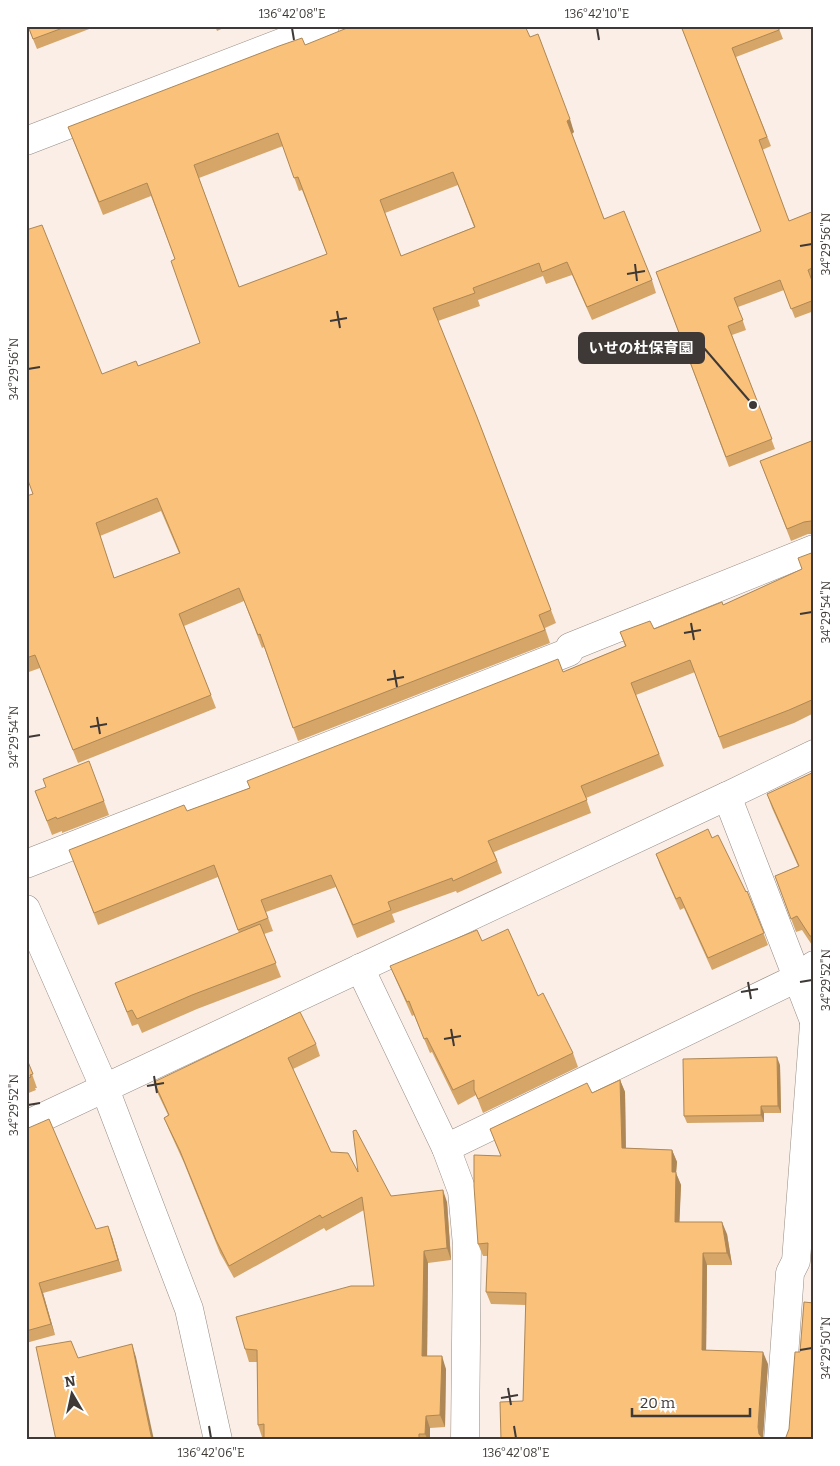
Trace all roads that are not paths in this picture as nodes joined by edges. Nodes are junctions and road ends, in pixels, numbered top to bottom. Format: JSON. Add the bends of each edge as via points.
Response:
{"nodes":[{"id":1,"x":325,"y":26,"type":"edge"},
{"id":2,"x":26,"y":141,"type":"edge"},
{"id":3,"x":814,"y":549,"type":"edge"},
{"id":4,"x":814,"y":754,"type":"edge"},
{"id":5,"x":727,"y":796,"type":"junction"},
{"id":6,"x":26,"y":864,"type":"edge"},
{"id":7,"x":26,"y":909,"type":"edge"},
{"id":8,"x":360,"y":968,"type":"junction"},
{"id":9,"x":805,"y":971,"type":"edge"},
{"id":10,"x":814,"y":1023,"type":"edge"},
{"id":11,"x":105,"y":1089,"type":"junction"},
{"id":12,"x":26,"y":1125,"type":"edge"},
{"id":13,"x":446,"y":1148,"type":"junction"},
{"id":14,"x":218,"y":1440,"type":"edge"},
{"id":15,"x":466,"y":1440,"type":"edge"},
{"id":16,"x":778,"y":1440,"type":"edge"}],
"edges":[{"from":1,"to":2,"type":"street"},
{"from":3,"to":6,"type":"street","via":[[570,647],[569,652]]},
{"from":4,"to":5,"type":"street"},
{"from":5,"to":8,"type":"street"},
{"from":5,"to":9,"type":"street"},
{"from":7,"to":11,"type":"street"},
{"from":8,"to":11,"type":"street"},
{"from":8,"to":13,"type":"street"},
{"from":9,"to":10,"type":"street"},
{"from":9,"to":13,"type":"street"},
{"from":10,"to":16,"type":"street","via":[[796,1261],[790,1273]]},
{"from":11,"to":12,"type":"street"},
{"from":11,"to":14,"type":"street","via":[[189,1310]]},
{"from":13,"to":15,"type":"street","via":[[462,1191],[467,1245]]}]}
